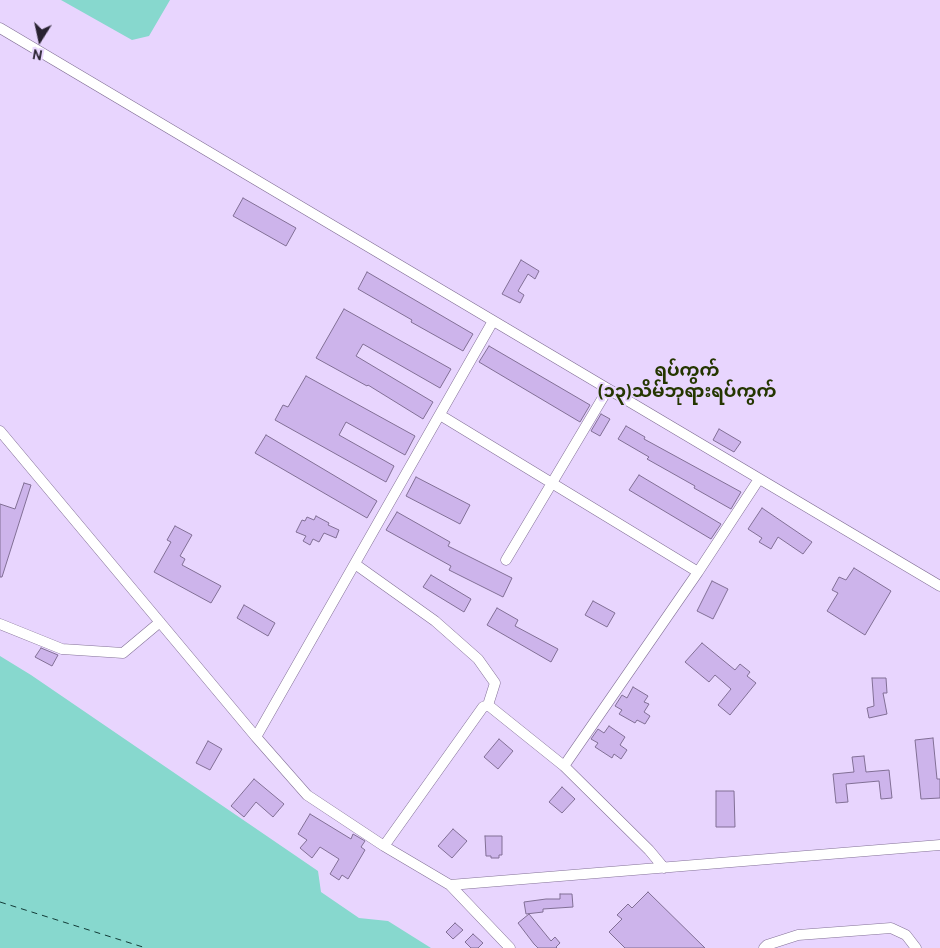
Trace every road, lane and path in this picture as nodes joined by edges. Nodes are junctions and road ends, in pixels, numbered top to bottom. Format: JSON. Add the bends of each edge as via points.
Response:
{"nodes":[{"id":1,"x":0,"y":28,"type":"edge"},
{"id":2,"x":492,"y":321,"type":"junction"},
{"id":3,"x":608,"y":389,"type":"junction"},
{"id":4,"x":440,"y":415,"type":"junction"},
{"id":5,"x":0,"y":431,"type":"edge"},
{"id":6,"x":759,"y":479,"type":"junction"},
{"id":7,"x":552,"y":483,"type":"junction"},
{"id":8,"x":506,"y":560,"type":"dead end"},
{"id":9,"x":354,"y":564,"type":"junction"},
{"id":10,"x":698,"y":572,"type":"junction"},
{"id":11,"x":940,"y":586,"type":"edge"},
{"id":12,"x":160,"y":622,"type":"junction"},
{"id":13,"x":0,"y":624,"type":"edge"},
{"id":14,"x":488,"y":705,"type":"junction"},
{"id":15,"x":256,"y":737,"type":"junction"},
{"id":16,"x":564,"y":766,"type":"junction"},
{"id":17,"x":940,"y":845,"type":"edge"},
{"id":18,"x":384,"y":846,"type":"junction"},
{"id":19,"x":664,"y":868,"type":"junction"},
{"id":20,"x":450,"y":885,"type":"junction"},
{"id":21,"x":510,"y":948,"type":"edge"},
{"id":22,"x":764,"y":948,"type":"edge"},
{"id":23,"x":916,"y":948,"type":"edge"}],
"edges":[{"from":1,"to":2,"type":"street"},
{"from":2,"to":3,"type":"street"},
{"from":2,"to":4,"type":"street"},
{"from":3,"to":6,"type":"street"},
{"from":3,"to":7,"type":"street"},
{"from":4,"to":7,"type":"street"},
{"from":4,"to":9,"type":"street"},
{"from":5,"to":12,"type":"street"},
{"from":6,"to":10,"type":"street"},
{"from":6,"to":11,"type":"street"},
{"from":7,"to":8,"type":"street"},
{"from":7,"to":10,"type":"street"},
{"from":9,"to":14,"type":"street","via":[[436,621],[478,659],[495,683]]},
{"from":9,"to":15,"type":"street"},
{"from":10,"to":16,"type":"street"},
{"from":12,"to":13,"type":"street","via":[[124,653],[62,649]]},
{"from":12,"to":15,"type":"street"},
{"from":14,"to":16,"type":"street"},
{"from":14,"to":18,"type":"street","via":[[483,707]]},
{"from":15,"to":18,"type":"street","via":[[307,795]]},
{"from":16,"to":19,"type":"street","via":[[650,850]]},
{"from":17,"to":19,"type":"street"},
{"from":18,"to":20,"type":"street"},
{"from":19,"to":20,"type":"street"},
{"from":20,"to":21,"type":"street"},
{"from":22,"to":23,"type":"street","via":[[798,935],[891,928],[906,934]]}]}
